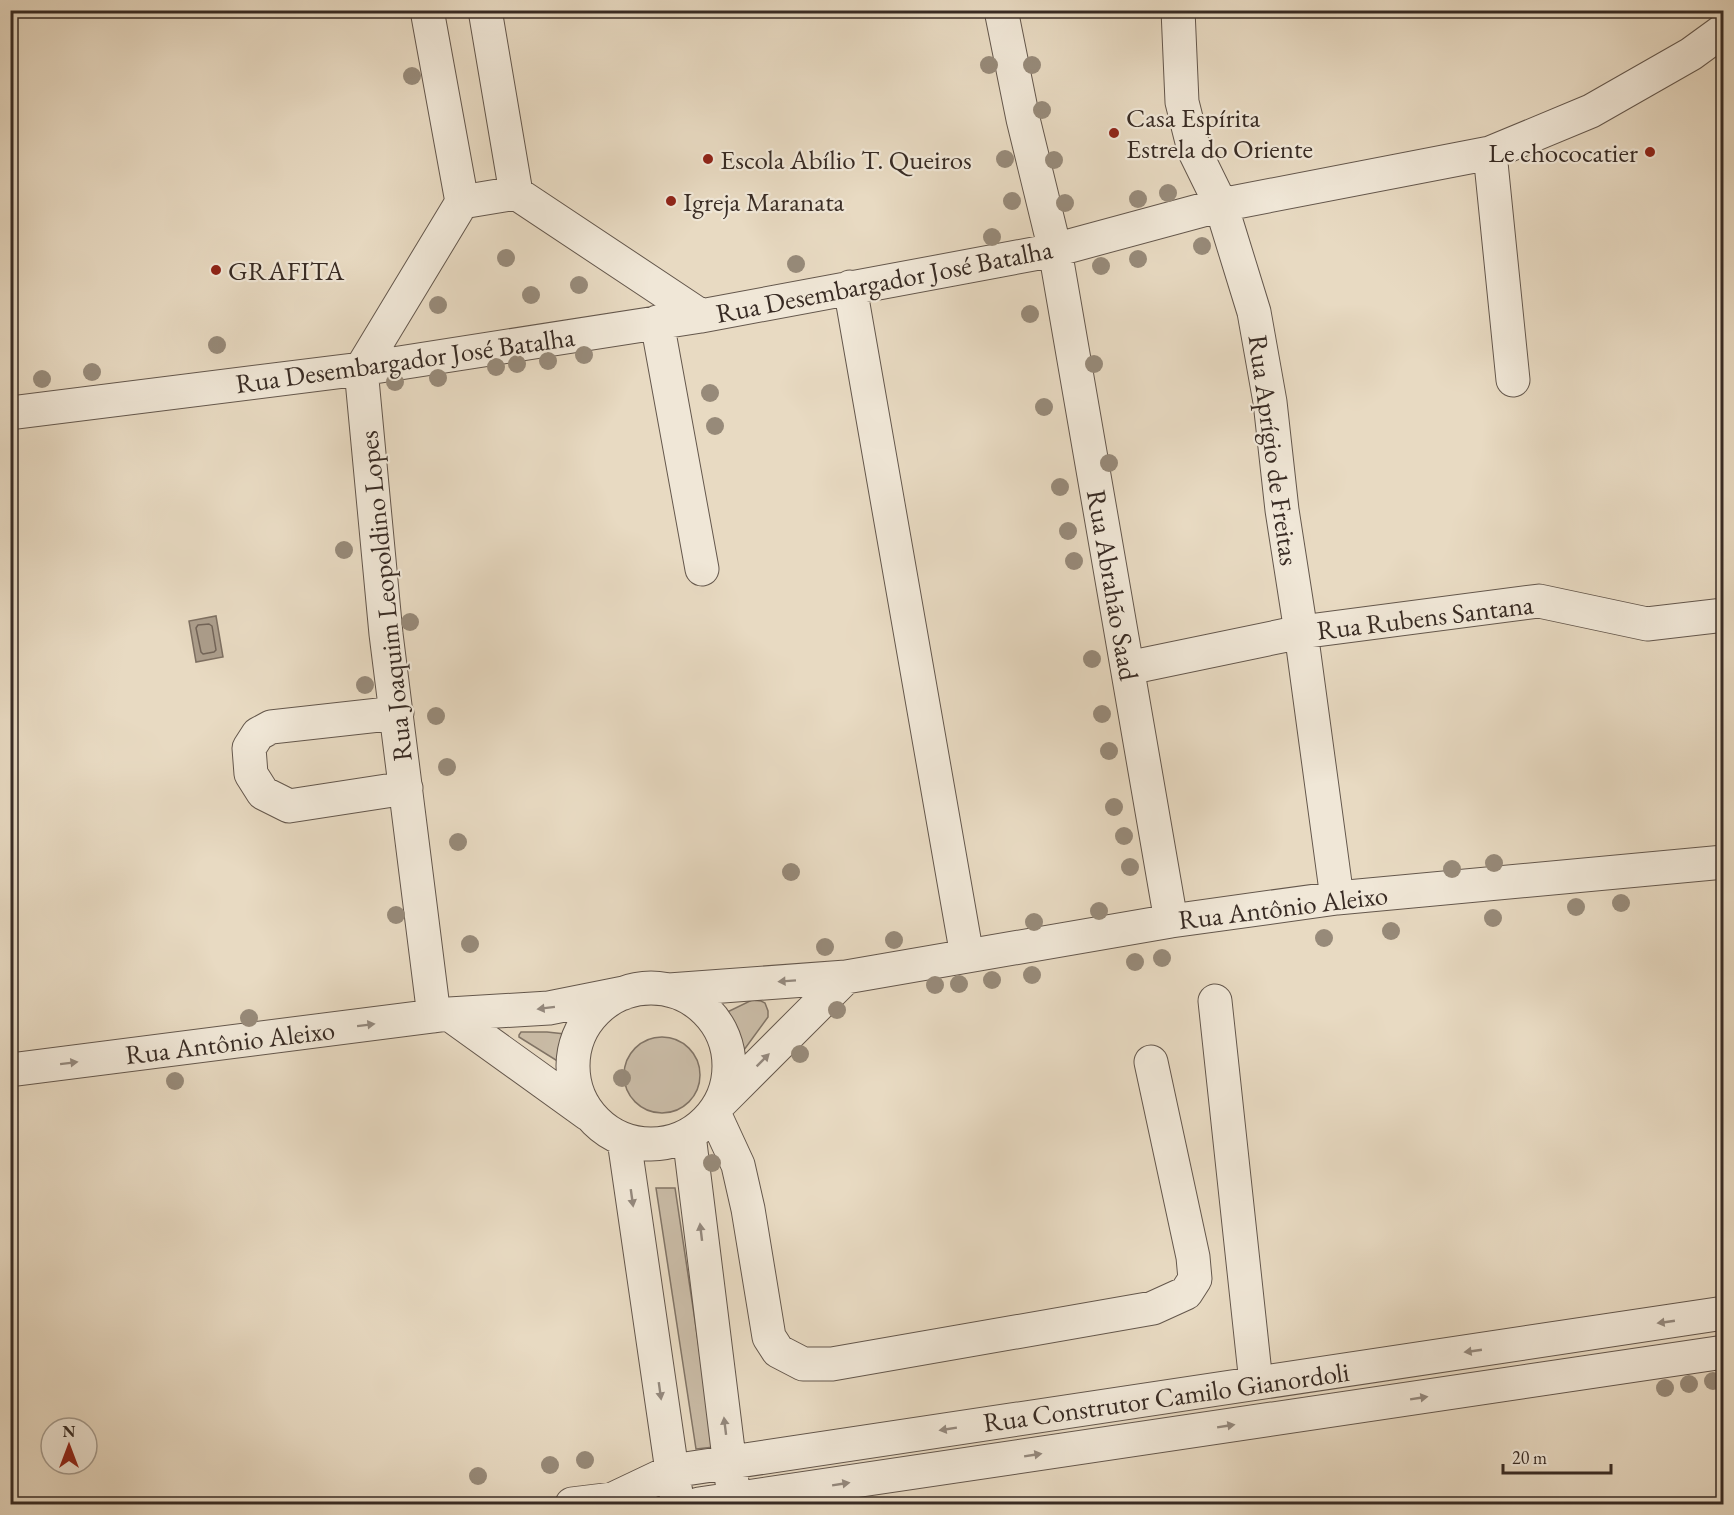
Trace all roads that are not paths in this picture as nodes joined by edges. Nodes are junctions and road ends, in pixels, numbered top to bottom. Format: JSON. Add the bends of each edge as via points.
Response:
{"nodes":[{"id":1,"x":427,"y":10,"type":"edge"},
{"id":2,"x":485,"y":10,"type":"edge"},
{"id":3,"x":1001,"y":10,"type":"edge"},
{"id":4,"x":1178,"y":10,"type":"edge"},
{"id":5,"x":1724,"y":30,"type":"edge"},
{"id":6,"x":1490,"y":153,"type":"junction"},
{"id":7,"x":516,"y":193,"type":"junction"},
{"id":8,"x":462,"y":202,"type":"junction"},
{"id":9,"x":1221,"y":205,"type":"junction"},
{"id":10,"x":1055,"y":250,"type":"junction"},
{"id":11,"x":850,"y":287,"type":"junction"},
{"id":12,"x":701,"y":315,"type":"junction"},
{"id":13,"x":657,"y":322,"type":"junction"},
{"id":14,"x":360,"y":369,"type":"junction"},
{"id":15,"x":1513,"y":380,"type":"dead end"},
{"id":16,"x":10,"y":413,"type":"edge"},
{"id":17,"x":702,"y":568,"type":"dead end"},
{"id":18,"x":1724,"y":615,"type":"edge"},
{"id":19,"x":1301,"y":632,"type":"junction"},
{"id":20,"x":1128,"y":668,"type":"junction"},
{"id":21,"x":397,"y":713,"type":"junction"},
{"id":22,"x":406,"y":788,"type":"junction"},
{"id":23,"x":1724,"y":862,"type":"edge"},
{"id":24,"x":1337,"y":898,"type":"junction"},
{"id":25,"x":1171,"y":921,"type":"junction"},
{"id":26,"x":967,"y":956,"type":"junction"},
{"id":27,"x":846,"y":977,"type":"junction"},
{"id":28,"x":669,"y":990,"type":"junction"},
{"id":29,"x":624,"y":993,"type":"junction"},
{"id":30,"x":1215,"y":1001,"type":"dead end"},
{"id":31,"x":442,"y":1015,"type":"junction"},
{"id":32,"x":1151,"y":1062,"type":"dead end"},
{"id":33,"x":10,"y":1070,"type":"edge"},
{"id":34,"x":718,"y":1107,"type":"junction"},
{"id":35,"x":588,"y":1114,"type":"junction"},
{"id":36,"x":689,"y":1135,"type":"junction"},
{"id":37,"x":624,"y":1140,"type":"junction"},
{"id":38,"x":1724,"y":1313,"type":"edge"},
{"id":39,"x":1724,"y":1352,"type":"edge"},
{"id":40,"x":1256,"y":1383,"type":"junction"},
{"id":41,"x":729,"y":1462,"type":"junction"},
{"id":42,"x":672,"y":1471,"type":"junction"},
{"id":43,"x":613,"y":1499,"type":"junction"},
{"id":44,"x":736,"y":1502,"type":"edge"},
{"id":45,"x":572,"y":1504,"type":"edge"},
{"id":46,"x":658,"y":1504,"type":"edge"},
{"id":47,"x":678,"y":1504,"type":"edge"},
{"id":48,"x":699,"y":1504,"type":"edge"}],
"edges":[{"from":1,"to":8,"type":"street"},
{"from":2,"to":7,"type":"street"},
{"from":3,"to":10,"type":"street","name":"Rua Abrahão Saad"},
{"from":4,"to":9,"type":"street","name":"Rua Aprígio de Freitas","via":[[1182,102],[1194,150]]},
{"from":5,"to":6,"type":"street","name":"Rua Desembargador José Batalha","via":[[1691,54],[1591,111]]},
{"from":6,"to":9,"type":"street","name":"Rua Desembargador José Batalha"},
{"from":6,"to":15,"type":"street"},
{"from":7,"to":8,"type":"street"},
{"from":7,"to":12,"type":"street"},
{"from":8,"to":14,"type":"street"},
{"from":9,"to":10,"type":"street","name":"Rua Desembargador José Batalha"},
{"from":9,"to":19,"type":"street","name":"Rua Aprígio de Freitas","via":[[1254,312]]},
{"from":10,"to":11,"type":"street","name":"Rua Desembargador José Batalha"},
{"from":10,"to":20,"type":"street","name":"Rua Abrahão Saad"},
{"from":11,"to":12,"type":"street","name":"Rua Desembargador José Batalha"},
{"from":11,"to":26,"type":"street"},
{"from":12,"to":13,"type":"street","name":"Rua Desembargador José Batalha"},
{"from":13,"to":14,"type":"street","name":"Rua Desembargador José Batalha"},
{"from":13,"to":17,"type":"street"},
{"from":14,"to":16,"type":"street","name":"Rua Desembargador José Batalha"},
{"from":14,"to":21,"type":"street","name":"Rua Joaquim Leopoldino Lopes"},
{"from":18,"to":19,"type":"street","name":"Rua Rubens Santana","via":[[1647,624],[1539,601]]},
{"from":19,"to":20,"type":"street","name":"Rua Rubens Santana"},
{"from":19,"to":24,"type":"street","name":"Rua Aprígio de Freitas"},
{"from":20,"to":25,"type":"street","name":"Rua Abrahão Saad"},
{"from":21,"to":22,"type":"street","name":"Rua Joaquim Leopoldino Lopes"},
{"from":21,"to":22,"type":"street","via":[[271,727],[258,734],[249,748],[251,774],[262,794],[289,806]]},
{"from":22,"to":31,"type":"street","name":"Rua Joaquim Leopoldino Lopes"},
{"from":23,"to":24,"type":"street","name":"Rua Antônio Aleixo"},
{"from":24,"to":25,"type":"street","name":"Rua Antônio Aleixo"},
{"from":25,"to":26,"type":"street","name":"Rua Antônio Aleixo"},
{"from":26,"to":27,"type":"street","name":"Rua Antônio Aleixo"},
{"from":27,"to":28,"type":"street","name":"Rua Antônio Aleixo","one_way":true},
{"from":34,"to":27,"type":"street","one_way":true},
{"from":28,"to":29,"type":"street","via":[[646,988]]},
{"from":28,"to":34,"type":"street","via":[[695,1001],[716,1020],[728,1046],[730,1074]]},
{"from":29,"to":31,"type":"street","name":"Rua Antônio Aleixo","one_way":true,"via":[[549,1008]]},
{"from":29,"to":35,"type":"street","via":[[599,1008],[581,1030],[572,1058],[575,1088]]},
{"from":30,"to":40,"type":"street"},
{"from":33,"to":31,"type":"street","name":"Rua Antônio Aleixo","one_way":true},
{"from":31,"to":35,"type":"street"},
{"from":32,"to":34,"type":"street","via":[[1193,1257],[1195,1279],[1186,1293],[1153,1308],[832,1364],[803,1364],[778,1351],[769,1337],[748,1209]]},
{"from":34,"to":36,"type":"street","via":[[708,1121]]},
{"from":35,"to":37,"type":"street"},
{"from":36,"to":37,"type":"street","via":[[657,1145]]},
{"from":41,"to":36,"type":"street","one_way":true},
{"from":37,"to":42,"type":"street","one_way":true},
{"from":38,"to":40,"type":"street","name":"Rua Construtor Camilo Gianordoli","one_way":true},
{"from":44,"to":39,"type":"street","name":"Rua Construtor Camilo Gianordoli","one_way":true},
{"from":40,"to":41,"type":"street","name":"Rua Construtor Camilo Gianordoli","one_way":true},
{"from":41,"to":42,"type":"street","name":"Rua Construtor Camilo Gianordoli"},
{"from":41,"to":44,"type":"street"},
{"from":42,"to":43,"type":"street","name":"Rua Construtor Camilo Gianordoli"},
{"from":42,"to":47,"type":"street"},
{"from":43,"to":45,"type":"street","name":"Rua Construtor Camilo Gianordoli"},
{"from":43,"to":46,"type":"street","name":"Rua Construtor Camilo Gianordoli"},
{"from":44,"to":48,"type":"street","name":"Rua Construtor Camilo Gianordoli"}]}
